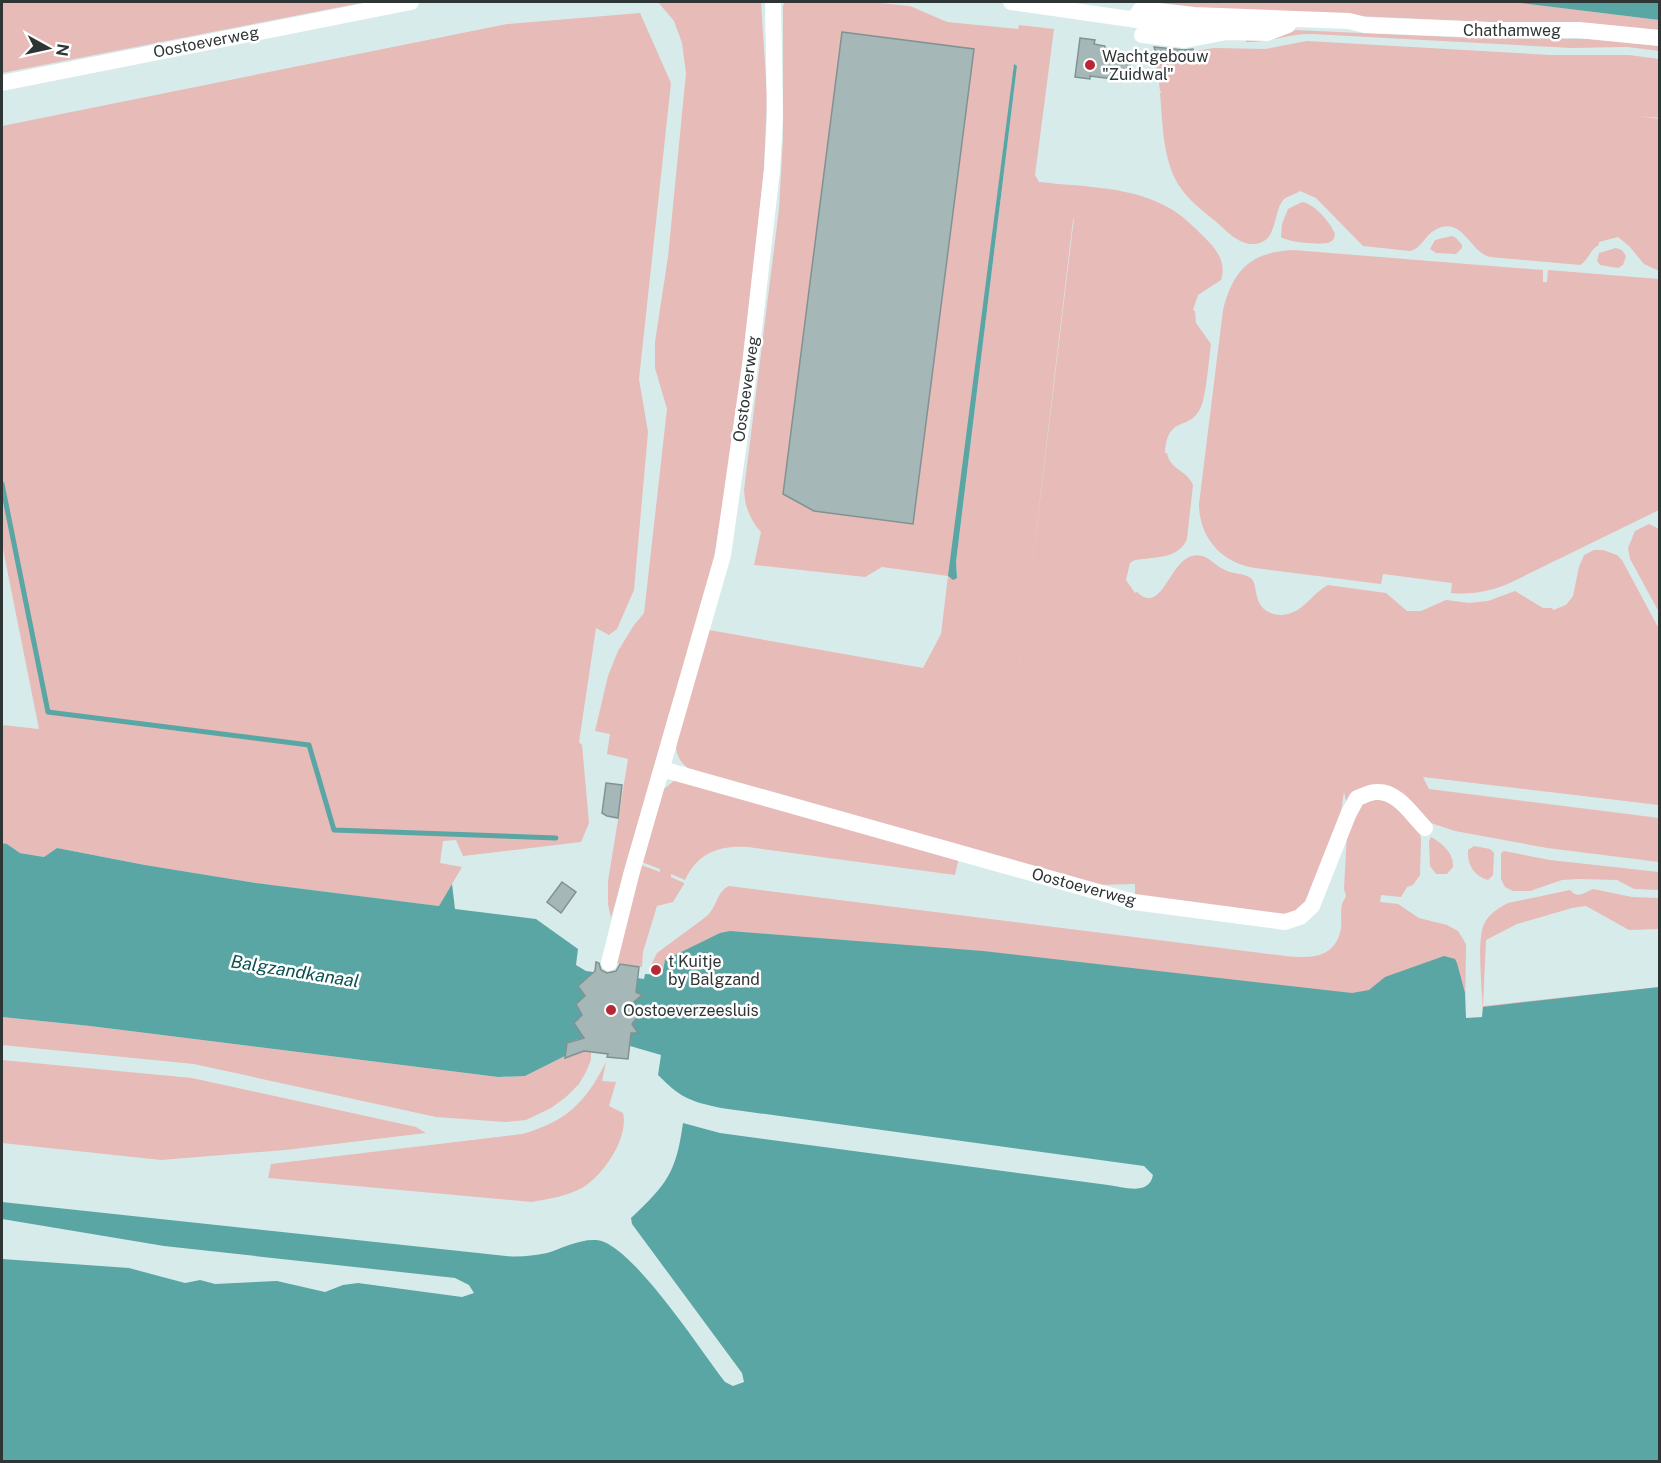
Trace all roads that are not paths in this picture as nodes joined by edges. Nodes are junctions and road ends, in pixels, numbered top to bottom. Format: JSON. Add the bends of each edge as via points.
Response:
{"nodes":[{"id":1,"x":411,"y":2,"type":"edge"},
{"id":2,"x":773,"y":2,"type":"edge"},
{"id":3,"x":1011,"y":2,"type":"edge"},
{"id":4,"x":1134,"y":19,"type":"junction"},
{"id":5,"x":1288,"y":25,"type":"junction"},
{"id":6,"x":1365,"y":25,"type":"junction"},
{"id":7,"x":1142,"y":35,"type":"dead end"},
{"id":8,"x":1659,"y":38,"type":"edge"},
{"id":9,"x":2,"y":83,"type":"edge"},
{"id":10,"x":662,"y":769,"type":"junction"},
{"id":11,"x":1425,"y":828,"type":"dead end"},
{"id":12,"x":609,"y":963,"type":"dead end"}],
"edges":[{"from":1,"to":9,"type":"street","name":"Oostoeverweg"},
{"from":2,"to":10,"type":"street","name":"Oostoeverweg","via":[[772,170],[725,544]]},
{"from":3,"to":4,"type":"street","name":"Chathamweg"},
{"from":4,"to":5,"type":"street","name":"Chathamweg","via":[[1189,27],[1229,23]]},
{"from":4,"to":6,"type":"street","name":"Chathamweg","via":[[1141,9]]},
{"from":5,"to":6,"type":"street","name":"Chathamweg"},
{"from":5,"to":7,"type":"street","name":"Chathamweg","via":[[1267,33],[1227,32],[1185,40]]},
{"from":6,"to":8,"type":"street","name":"Chathamweg","via":[[1570,30]]},
{"from":10,"to":11,"type":"street","name":"Oostoeverweg","via":[[1134,902],[1285,922],[1300,917],[1312,906],[1357,798],[1387,793]]},
{"from":10,"to":12,"type":"street","name":"Oostoeverweg"}]}
